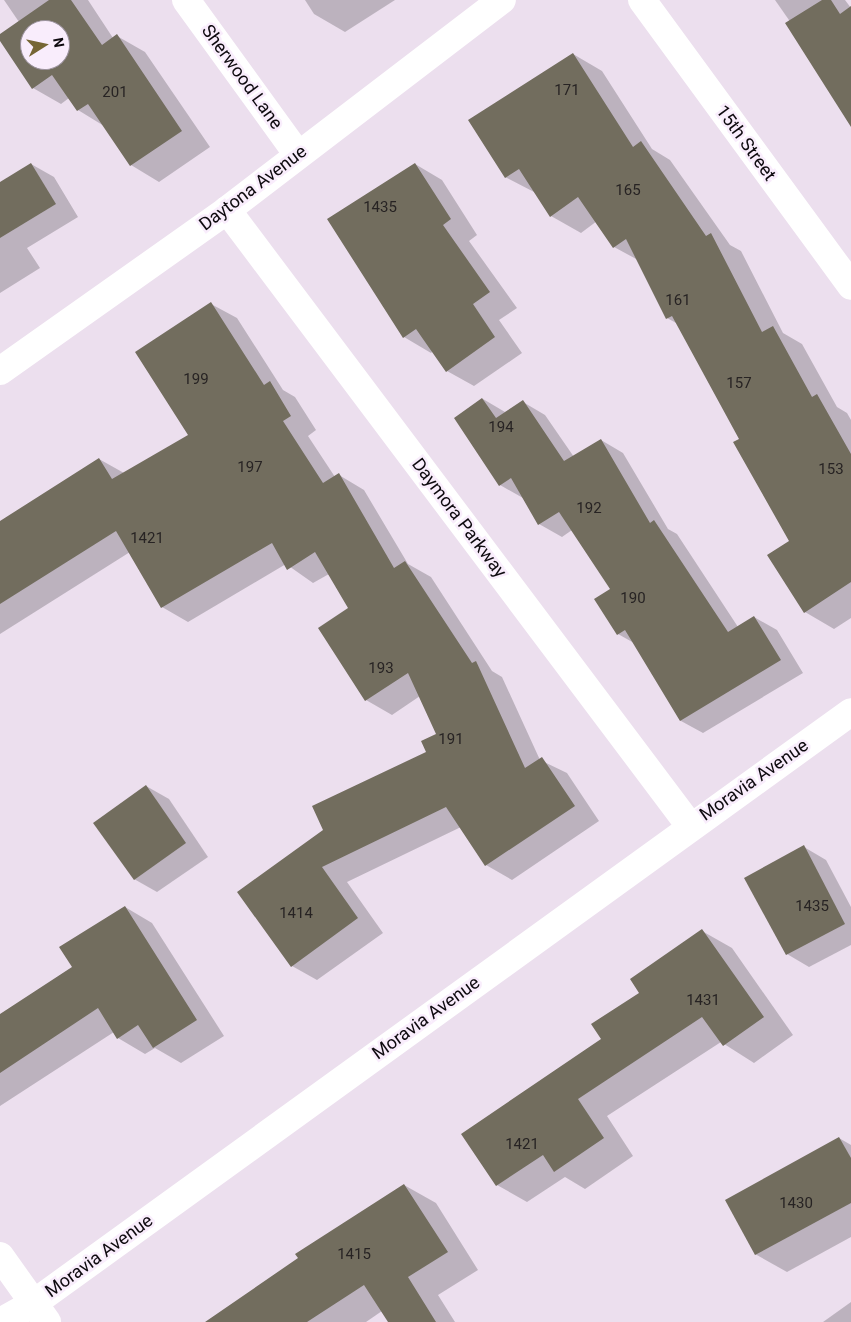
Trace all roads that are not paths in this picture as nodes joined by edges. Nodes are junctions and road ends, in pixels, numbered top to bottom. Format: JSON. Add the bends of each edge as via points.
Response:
{"nodes":[{"id":1,"x":186,"y":0,"type":"edge"},
{"id":2,"x":502,"y":0,"type":"edge"},
{"id":3,"x":642,"y":0,"type":"edge"},
{"id":4,"x":298,"y":154,"type":"junction"},
{"id":5,"x":227,"y":210,"type":"junction"},
{"id":6,"x":851,"y":286,"type":"edge"},
{"id":7,"x":0,"y":371,"type":"edge"},
{"id":8,"x":851,"y":712,"type":"edge"},
{"id":9,"x":690,"y":826,"type":"junction"},
{"id":10,"x":0,"y":1256,"type":"edge"},
{"id":11,"x":41,"y":1312,"type":"edge"},
{"id":12,"x":0,"y":1322,"type":"edge"}],
"edges":[{"from":1,"to":4,"type":"street","name":"Sherwood Lane"},
{"from":2,"to":4,"type":"street","name":"Daytona Avenue"},
{"from":3,"to":6,"type":"street","name":"15th Street"},
{"from":4,"to":5,"type":"street","name":"Daytona Avenue"},
{"from":5,"to":7,"type":"street","name":"Daytona Avenue"},
{"from":5,"to":9,"type":"street","name":"Daymora Parkway"},
{"from":8,"to":9,"type":"street","name":"Moravia Avenue"},
{"from":9,"to":11,"type":"street","name":"Moravia Avenue"},
{"from":10,"to":11,"type":"street"},
{"from":11,"to":12,"type":"street","name":"Moravia Avenue"}]}
